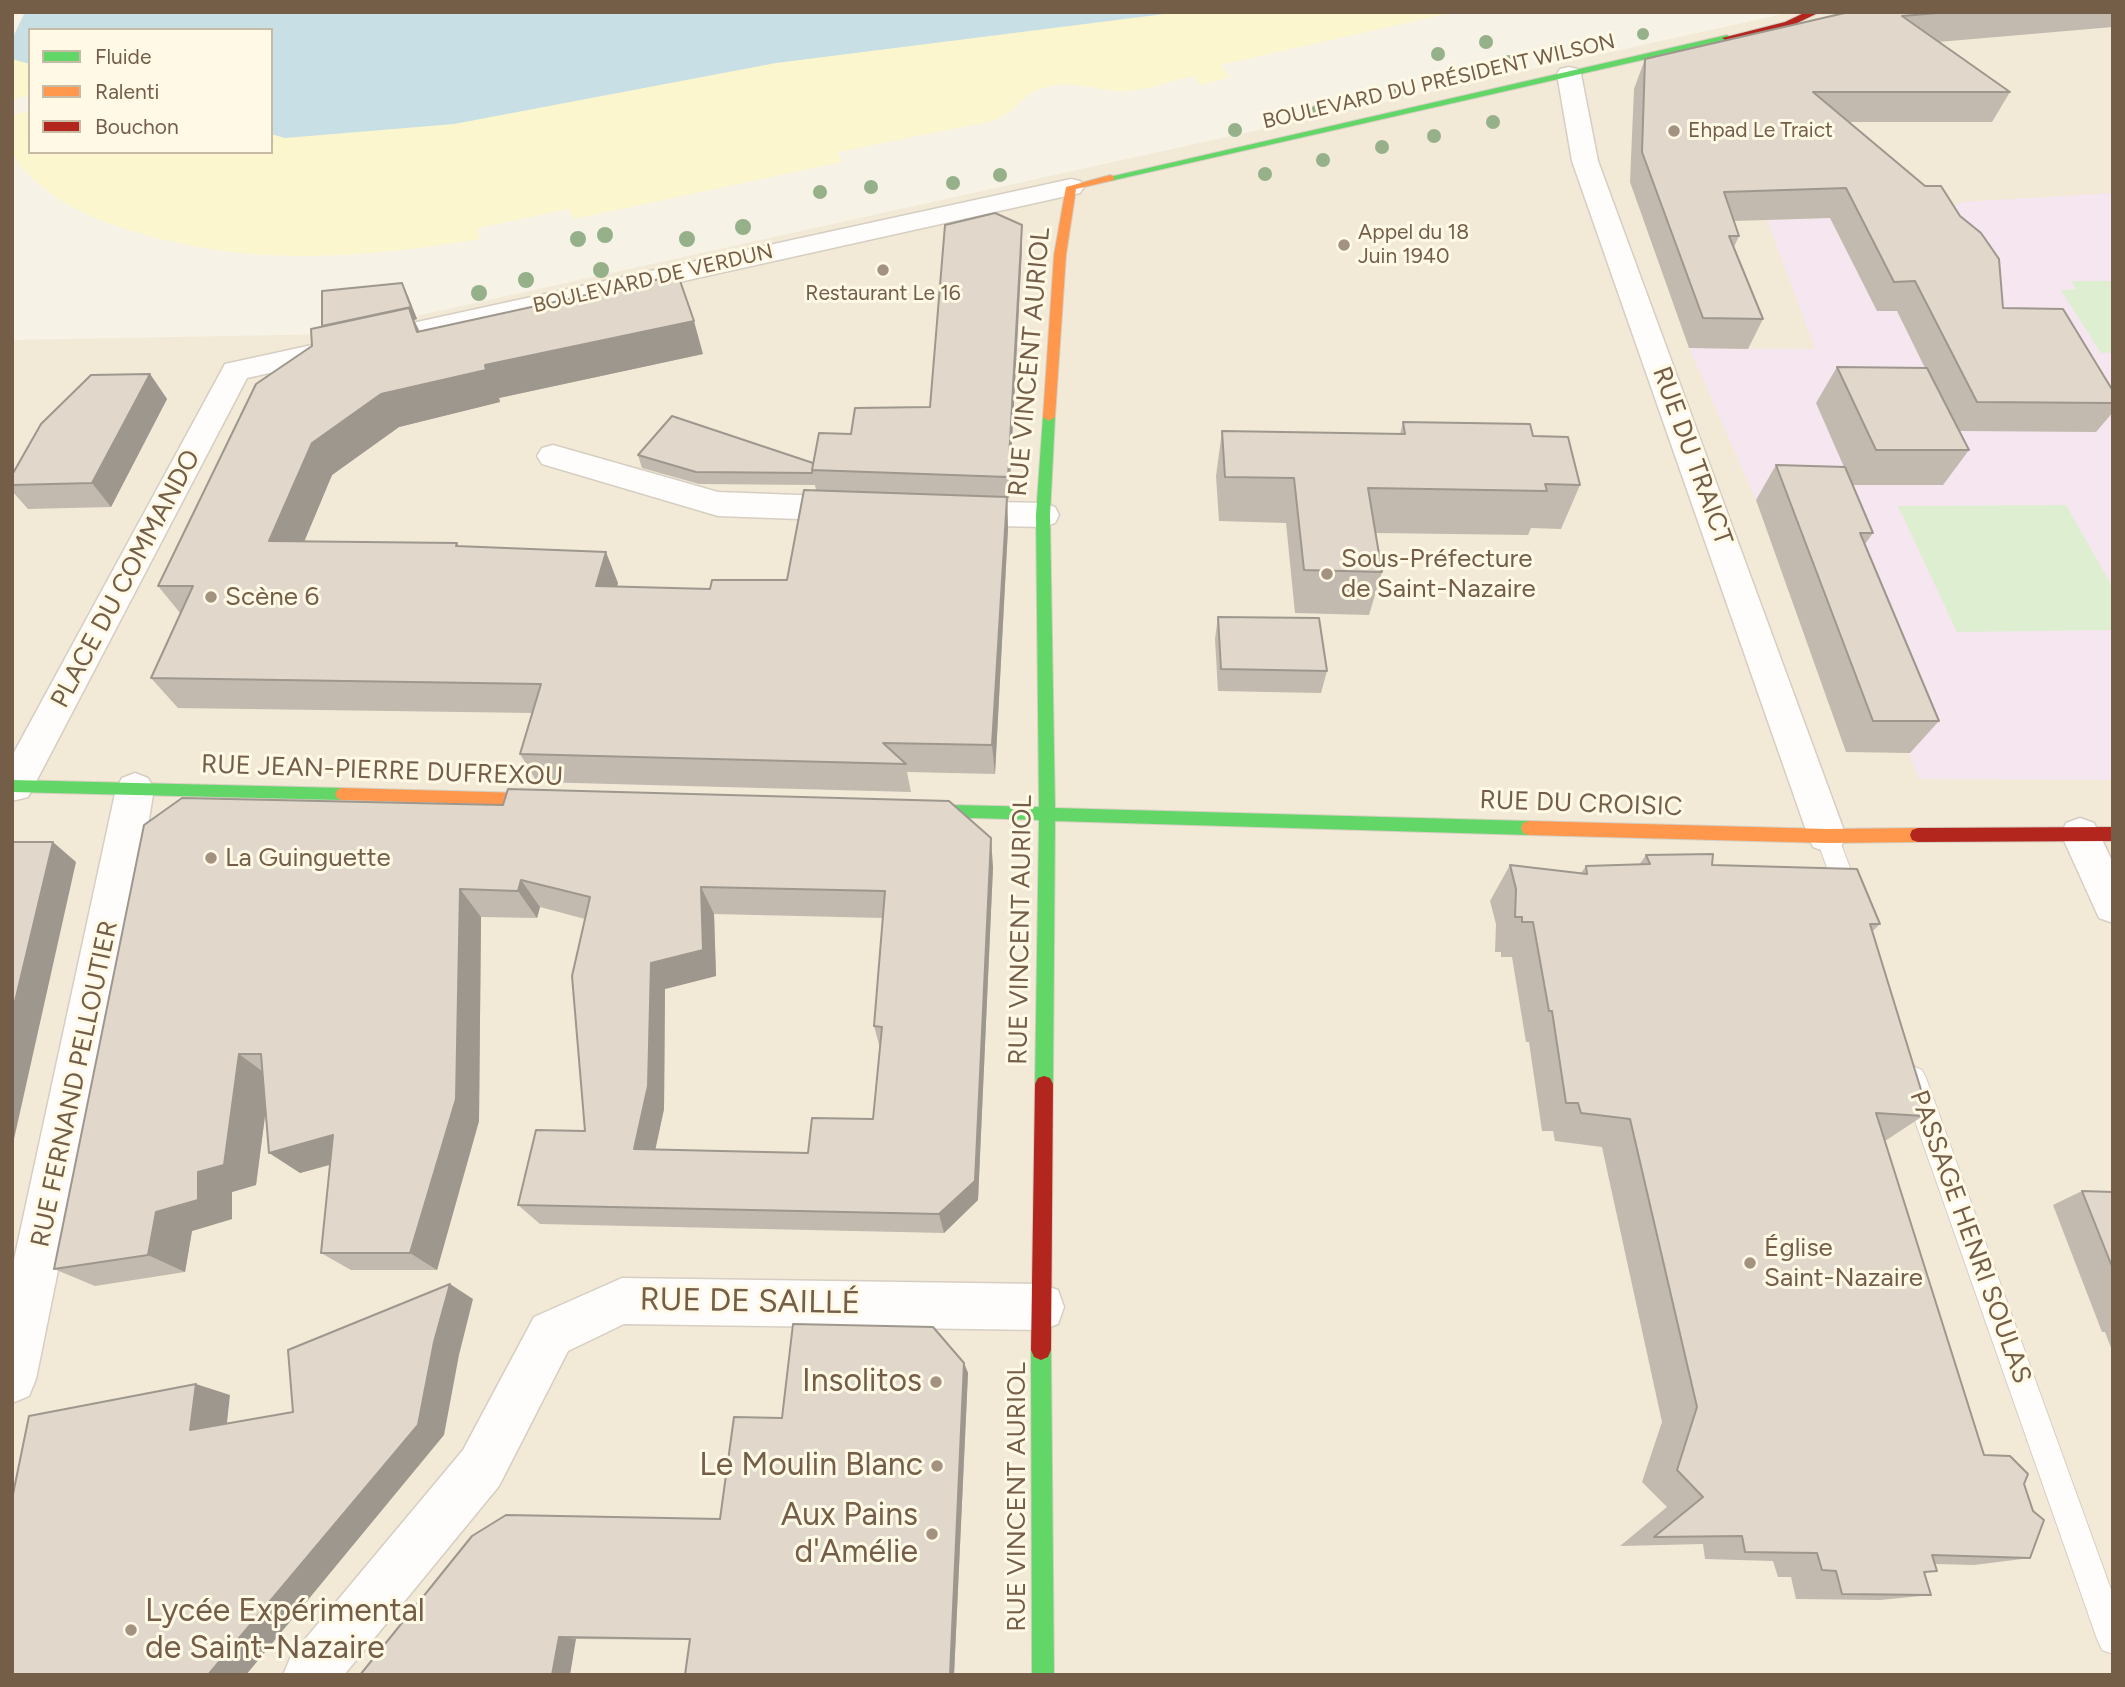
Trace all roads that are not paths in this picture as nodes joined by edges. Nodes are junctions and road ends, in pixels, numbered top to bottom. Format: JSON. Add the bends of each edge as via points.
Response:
{"nodes":[{"id":1,"x":1815,"y":12,"type":"edge"},
{"id":2,"x":1569,"y":74,"type":"junction"},
{"id":3,"x":1071,"y":187,"type":"junction"},
{"id":4,"x":236,"y":371,"type":"joint"},
{"id":5,"x":553,"y":456,"type":"dead end"},
{"id":6,"x":879,"y":510,"type":"edge"},
{"id":7,"x":919,"y":511,"type":"edge"},
{"id":8,"x":1043,"y":514,"type":"junction"},
{"id":9,"x":14,"y":786,"type":"edge"},
{"id":10,"x":135,"y":789,"type":"junction"},
{"id":11,"x":576,"y":801,"type":"edge"},
{"id":12,"x":893,"y":810,"type":"edge"},
{"id":13,"x":1047,"y":814,"type":"junction"},
{"id":14,"x":2096,"y":834,"type":"edge"},
{"id":15,"x":1827,"y":836,"type":"junction"},
{"id":16,"x":2113,"y":906,"type":"edge"},
{"id":17,"x":1859,"y":927,"type":"edge"},
{"id":18,"x":1906,"y":1058,"type":"edge"},
{"id":19,"x":1041,"y":1307,"type":"junction"},
{"id":20,"x":12,"y":1379,"type":"edge"},
{"id":21,"x":2113,"y":1639,"type":"edge"},
{"id":22,"x":310,"y":1675,"type":"edge"},
{"id":23,"x":1043,"y":1675,"type":"edge"}],
"edges":[{"from":1,"to":2,"type":"street","name":"BOULEVARD DU PRÉSIDENT WILSON","via":[[1788,24]]},
{"from":2,"to":3,"type":"street","name":"BOULEVARD DU PRÉSIDENT WILSON"},
{"from":2,"to":15,"type":"street","name":"RUE DU TRAICT","via":[[1586,161]]},
{"from":3,"to":4,"type":"street","name":"BOULEVARD DE VERDUN"},
{"from":3,"to":8,"type":"street","name":"RUE VINCENT AURIOL","via":[[1060,255]]},
{"from":4,"to":9,"type":"street","name":"PLACE DU COMMANDO"},
{"from":5,"to":6,"type":"street","via":[[718,504]]},
{"from":7,"to":8,"type":"street"},
{"from":8,"to":13,"type":"street","name":"RUE VINCENT AURIOL"},
{"from":9,"to":10,"type":"street","name":"PLACE DU COMMANDO"},
{"from":10,"to":11,"type":"street","name":"RUE JEAN-PIERRE DUFREXOU"},
{"from":10,"to":20,"type":"street","name":"RUE FERNAND PELLOUTIER"},
{"from":12,"to":13,"type":"street"},
{"from":13,"to":15,"type":"street","name":"RUE DU CROISIC"},
{"from":13,"to":19,"type":"street","name":"RUE VINCENT AURIOL"},
{"from":14,"to":15,"type":"street","name":"RUE DU CROISIC"},
{"from":14,"to":16,"type":"street"},
{"from":15,"to":17,"type":"lane"},
{"from":18,"to":21,"type":"lane","name":"PASSAGE HENRI SOULAS"},
{"from":19,"to":22,"type":"street","name":"RUE DE SAILLÉ","via":[[622,1301],[551,1334],[481,1468]]},
{"from":19,"to":23,"type":"street","name":"RUE VINCENT AURIOL"}]}
